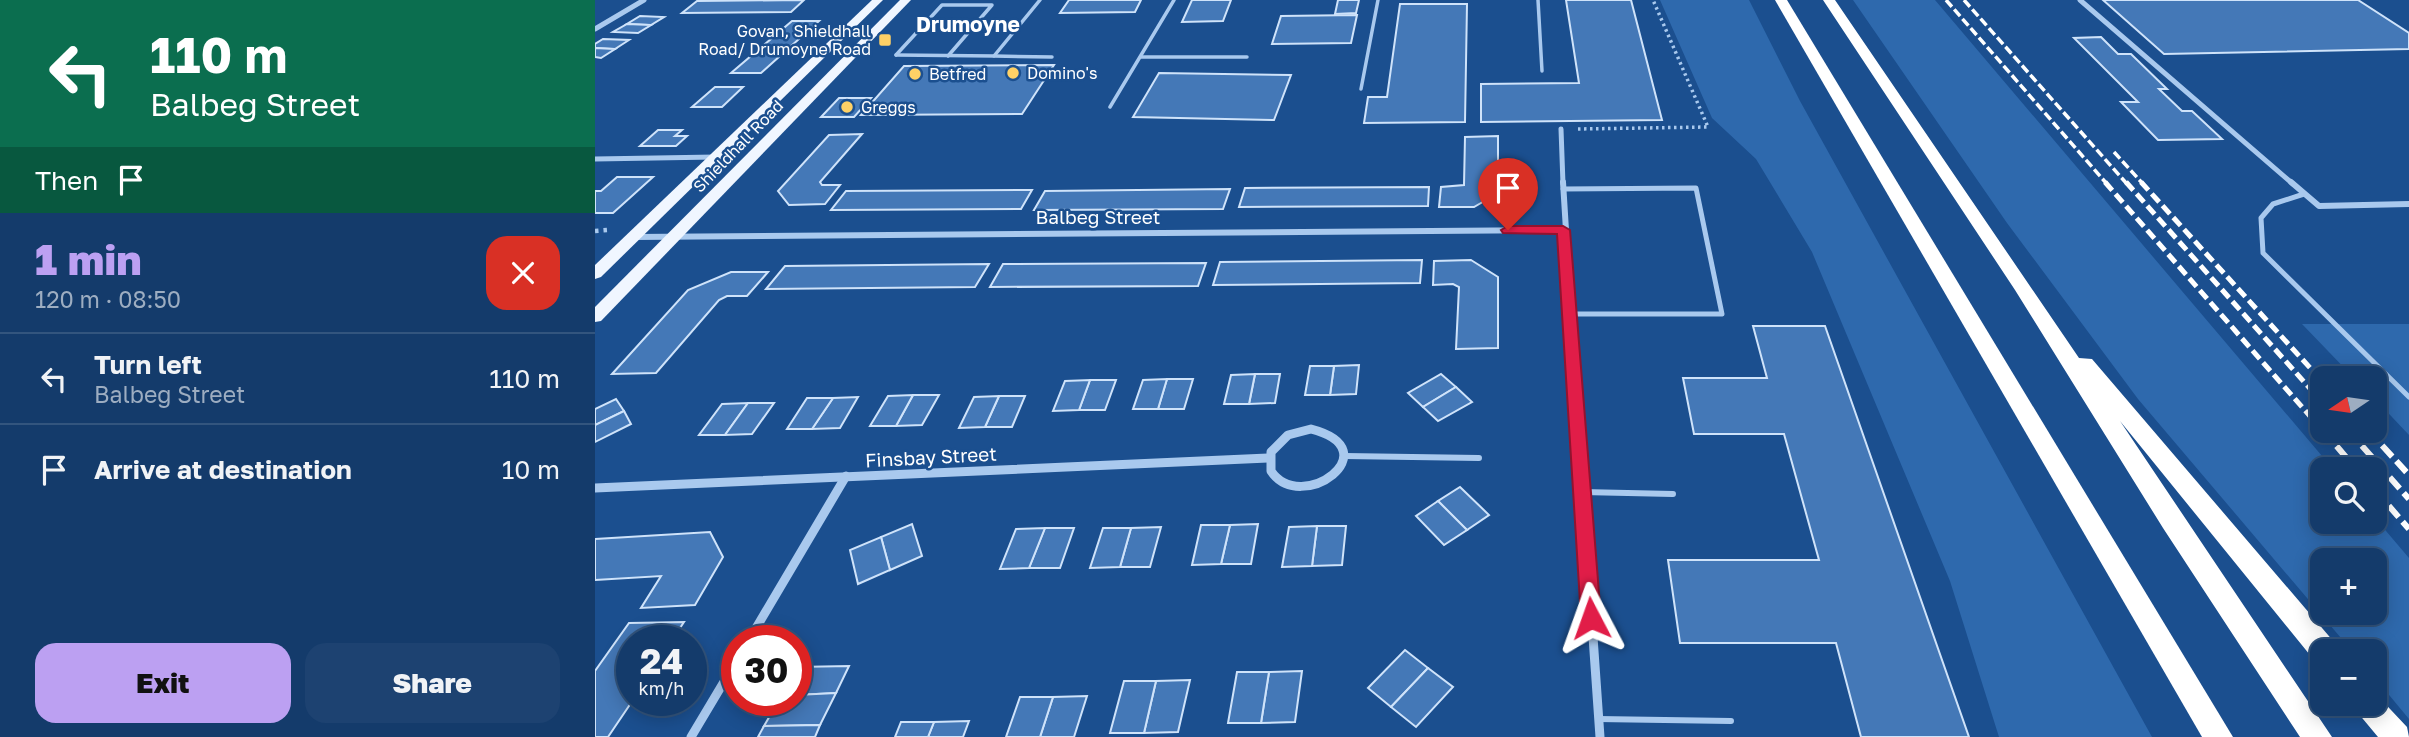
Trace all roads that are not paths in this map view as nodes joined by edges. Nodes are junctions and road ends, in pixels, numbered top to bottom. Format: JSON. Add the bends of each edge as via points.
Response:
{"nodes":[{"id":1,"x":644,"y":0,"type":"edge"},
{"id":2,"x":878,"y":0,"type":"edge"},
{"id":3,"x":906,"y":0,"type":"edge"},
{"id":4,"x":1040,"y":0,"type":"edge"},
{"id":5,"x":1174,"y":0,"type":"edge"},
{"id":6,"x":1378,"y":0,"type":"edge"},
{"id":7,"x":1538,"y":0,"type":"edge"},
{"id":8,"x":1781,"y":0,"type":"edge"},
{"id":9,"x":1829,"y":0,"type":"edge"},
{"id":10,"x":2080,"y":0,"type":"edge"},
{"id":11,"x":595,"y":29,"type":"edge"},
{"id":12,"x":948,"y":56,"type":"junction"},
{"id":13,"x":994,"y":56,"type":"junction"},
{"id":14,"x":1052,"y":57,"type":"dead end"},
{"id":15,"x":1141,"y":57,"type":"junction"},
{"id":16,"x":1247,"y":57,"type":"dead end"},
{"id":17,"x":1542,"y":71,"type":"dead end"},
{"id":18,"x":1361,"y":89,"type":"dead end"},
{"id":19,"x":1111,"y":107,"type":"dead end"},
{"id":20,"x":1561,"y":129,"type":"road end"},
{"id":21,"x":716,"y":157,"type":"junction"},
{"id":22,"x":595,"y":159,"type":"edge"},
{"id":23,"x":1563,"y":189,"type":"junction"},
{"id":24,"x":2304,"y":194,"type":"junction"},
{"id":25,"x":2409,"y":204,"type":"edge"},
{"id":26,"x":1563,"y":230,"type":"junction"},
{"id":27,"x":675,"y":236,"type":"junction"},
{"id":28,"x":633,"y":237,"type":"junction"},
{"id":29,"x":595,"y":274,"type":"edge"},
{"id":30,"x":2024,"y":289,"type":"junction"},
{"id":31,"x":1570,"y":314,"type":"junction"},
{"id":32,"x":595,"y":317,"type":"edge"},
{"id":33,"x":2409,"y":397,"type":"edge"},
{"id":34,"x":1345,"y":456,"type":"junction"},
{"id":35,"x":1268,"y":458,"type":"junction"},
{"id":36,"x":1479,"y":458,"type":"dead end"},
{"id":37,"x":846,"y":476,"type":"junction"},
{"id":38,"x":595,"y":488,"type":"edge"},
{"id":39,"x":1582,"y":492,"type":"junction"},
{"id":40,"x":1674,"y":494,"type":"dead end"},
{"id":41,"x":757,"y":625,"type":"edge"},
{"id":42,"x":2314,"y":639,"type":"edge"},
{"id":43,"x":721,"y":687,"type":"edge"},
{"id":44,"x":2379,"y":716,"type":"edge"},
{"id":45,"x":1598,"y":719,"type":"junction"},
{"id":46,"x":1731,"y":721,"type":"dead end"},
{"id":47,"x":691,"y":737,"type":"edge"},
{"id":48,"x":1600,"y":737,"type":"edge"},
{"id":49,"x":2218,"y":737,"type":"edge"},
{"id":50,"x":2317,"y":737,"type":"edge"},
{"id":51,"x":2397,"y":737,"type":"edge"}],
"edges":[{"from":1,"to":11,"type":"street"},
{"from":2,"to":21,"type":"main road","name":"Shieldhall Road"},
{"from":3,"to":27,"type":"main road","name":"Shieldhall Road"},
{"from":4,"to":13,"type":"lane"},
{"from":5,"to":15,"type":"lane"},
{"from":6,"to":18,"type":"lane"},
{"from":7,"to":17,"type":"lane"},
{"from":8,"to":49,"type":"highway"},
{"from":9,"to":30,"type":"highway"},
{"from":10,"to":24,"type":"street"},
{"from":12,"to":12,"type":"lane","via":[[897,55],[943,5],[992,5]]},
{"from":12,"to":13,"type":"lane"},
{"from":13,"to":14,"type":"lane"},
{"from":15,"to":16,"type":"lane"},
{"from":15,"to":19,"type":"lane"},
{"from":20,"to":23,"type":"street"},
{"from":21,"to":22,"type":"street"},
{"from":21,"to":28,"type":"main road","name":"Shieldhall Road"},
{"from":23,"to":26,"type":"street"},
{"from":23,"to":31,"type":"lane","via":[[1696,188],[1722,314]]},
{"from":24,"to":25,"type":"street","via":[[2319,206]]},
{"from":24,"to":33,"type":"lane","via":[[2273,204],[2261,218],[2263,253]]},
{"from":26,"to":27,"type":"street","name":"Balbeg Street"},
{"from":26,"to":31,"type":"street"},
{"from":27,"to":28,"type":"street","name":"Balbeg Street"},
{"from":27,"to":32,"type":"main road","name":"Shieldhall Road"},
{"from":28,"to":29,"type":"main road","name":"Shieldhall Road"},
{"from":30,"to":42,"type":"highway"},
{"from":30,"to":50,"type":"highway"},
{"from":31,"to":39,"type":"street"},
{"from":34,"to":35,"type":"street","via":[[1340,440],[1311,429],[1288,434]]},
{"from":34,"to":35,"type":"street","via":[[1333,475],[1322,482],[1295,487],[1273,477]]},
{"from":34,"to":36,"type":"lane"},
{"from":35,"to":37,"type":"street","name":"Finsbay Street"},
{"from":37,"to":38,"type":"street","name":"Finsbay Street"},
{"from":37,"to":41,"type":"street"},
{"from":39,"to":40,"type":"lane"},
{"from":39,"to":45,"type":"street"},
{"from":43,"to":47,"type":"street"},
{"from":44,"to":51,"type":"highway"},
{"from":45,"to":46,"type":"lane"},
{"from":45,"to":48,"type":"street"}]}
